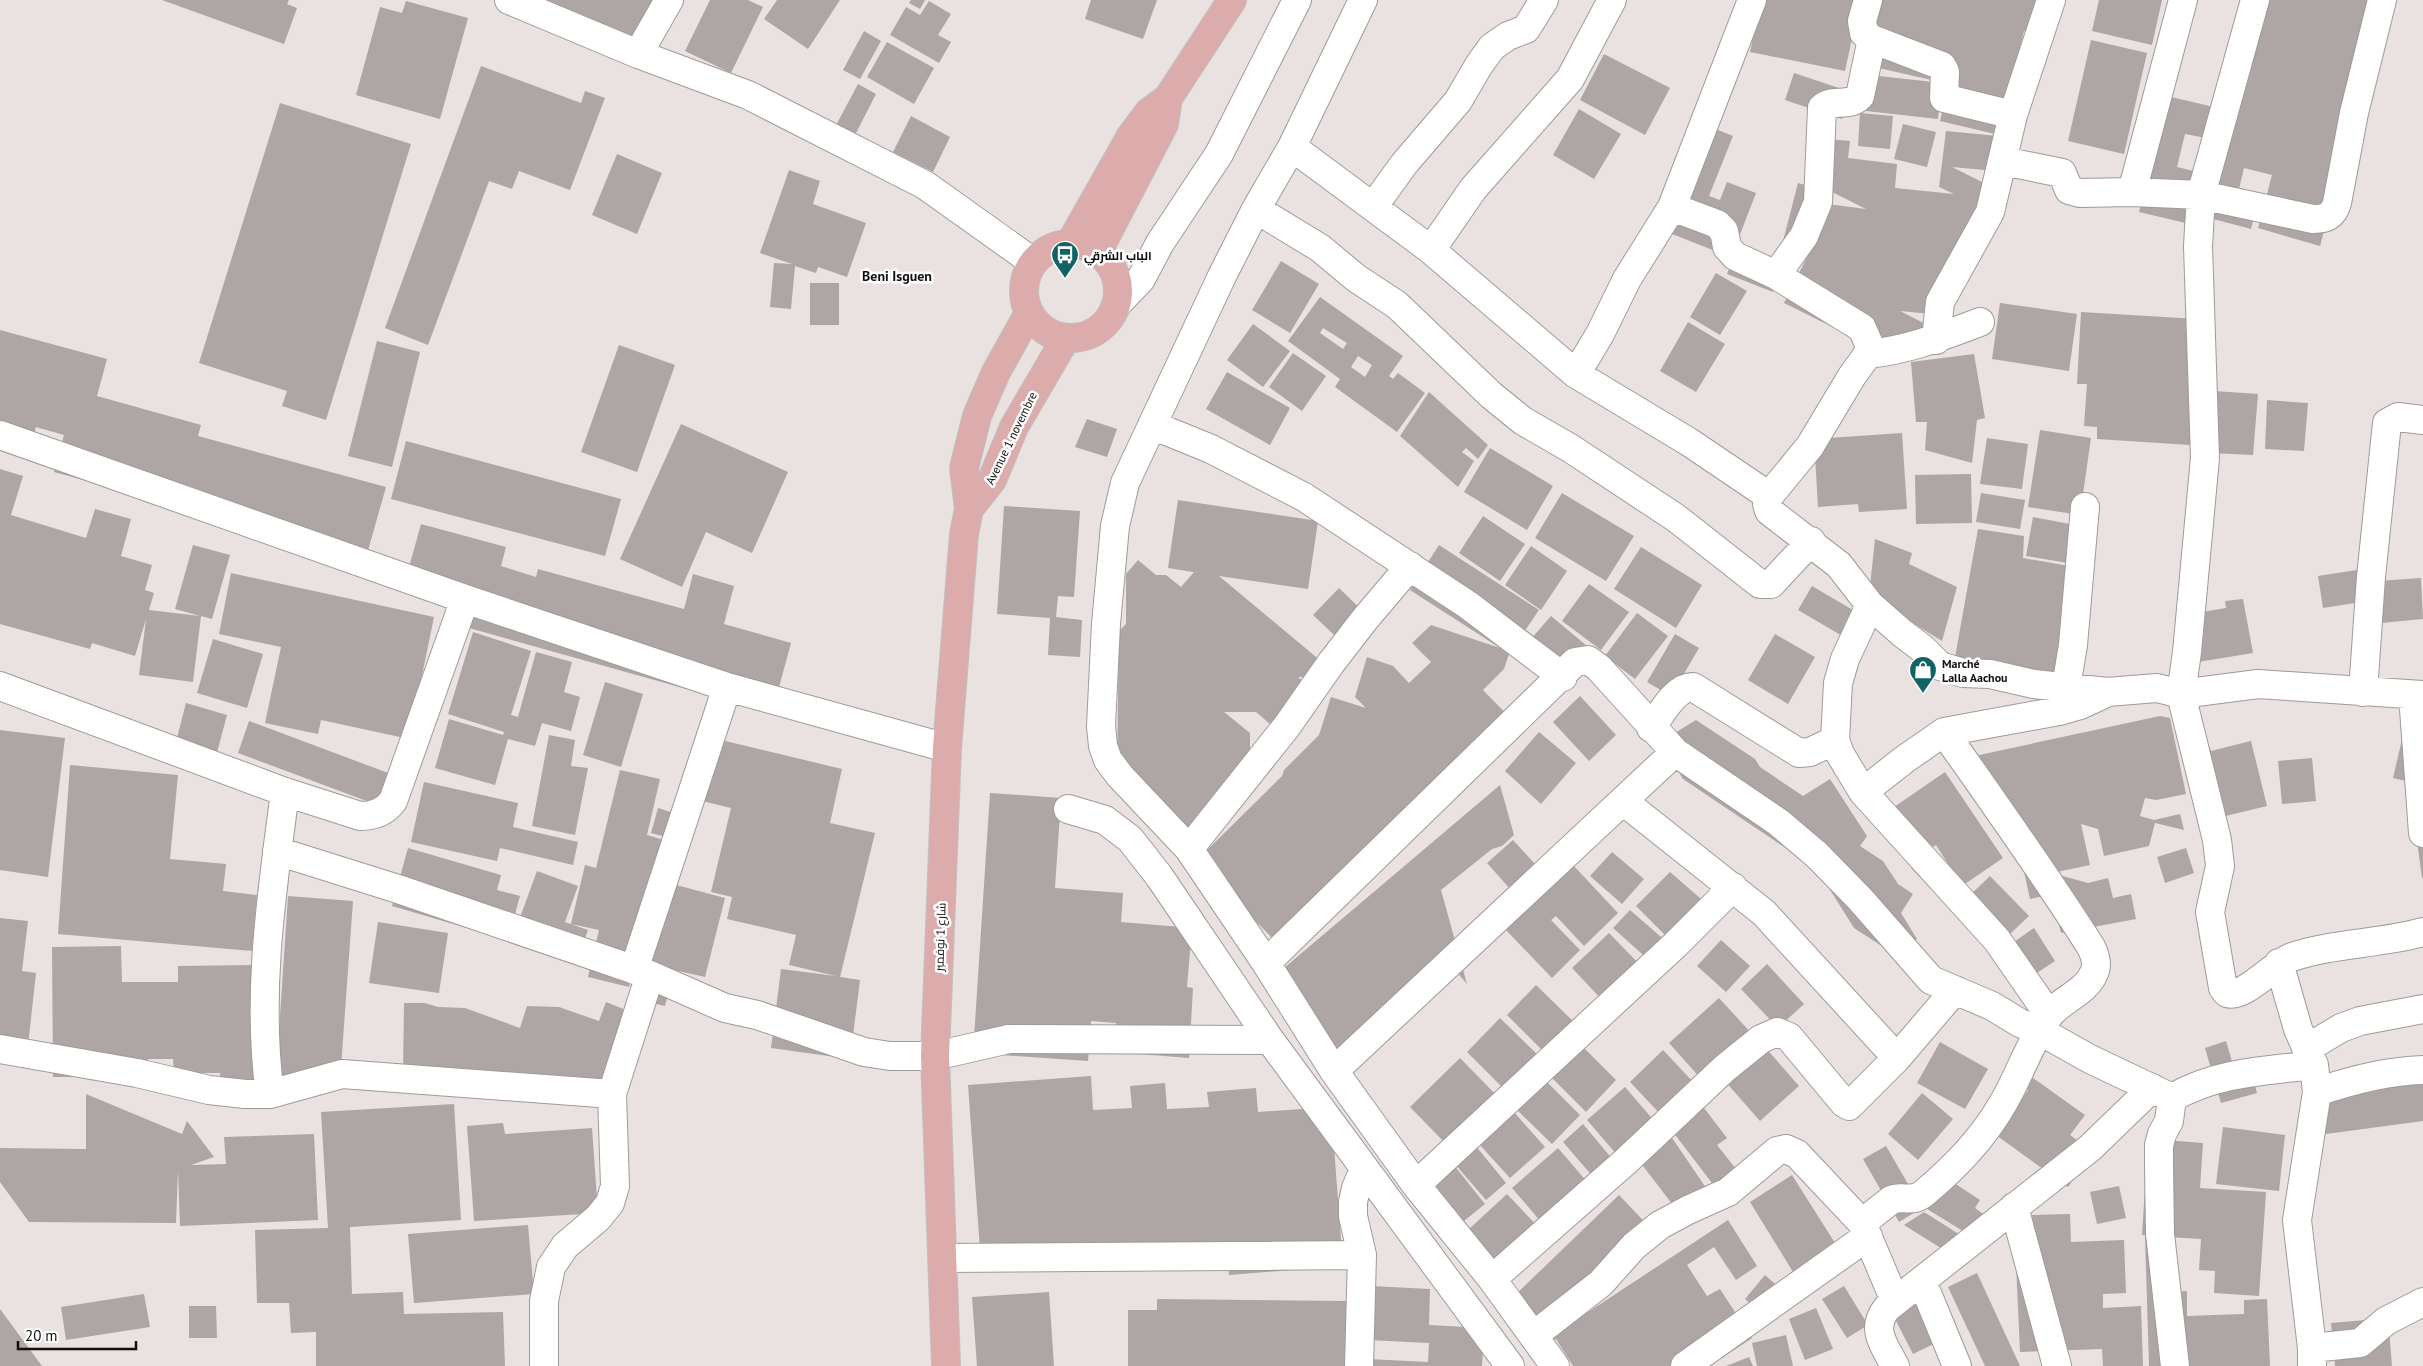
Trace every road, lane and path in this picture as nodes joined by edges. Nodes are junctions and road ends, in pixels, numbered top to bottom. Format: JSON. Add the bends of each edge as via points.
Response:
{"nodes":[{"id":1,"x":509,"y":0,"type":"edge"},
{"id":2,"x":670,"y":0,"type":"edge"},
{"id":3,"x":1232,"y":0,"type":"edge"},
{"id":4,"x":1297,"y":0,"type":"edge"},
{"id":5,"x":1362,"y":0,"type":"edge"},
{"id":6,"x":1544,"y":0,"type":"edge"},
{"id":7,"x":1612,"y":0,"type":"edge"},
{"id":8,"x":1752,"y":0,"type":"edge"},
{"id":9,"x":1868,"y":0,"type":"edge"},
{"id":10,"x":2052,"y":0,"type":"edge"},
{"id":11,"x":2183,"y":0,"type":"edge"},
{"id":12,"x":2255,"y":0,"type":"edge"},
{"id":13,"x":2382,"y":0,"type":"edge"},
{"id":14,"x":1872,"y":39,"type":"junction"},
{"id":15,"x":638,"y":54,"type":"junction"},
{"id":16,"x":1168,"y":98,"type":"junction"},
{"id":17,"x":2013,"y":115,"type":"junction"},
{"id":18,"x":1292,"y":147,"type":"junction"},
{"id":19,"x":2003,"y":161,"type":"junction"},
{"id":20,"x":2132,"y":192,"type":"junction"},
{"id":21,"x":2201,"y":195,"type":"junction"},
{"id":22,"x":1373,"y":207,"type":"junction"},
{"id":23,"x":1672,"y":207,"type":"junction"},
{"id":24,"x":1256,"y":209,"type":"junction"},
{"id":25,"x":1070,"y":244,"type":"junction"},
{"id":26,"x":1431,"y":250,"type":"junction"},
{"id":27,"x":1098,"y":252,"type":"junction"},
{"id":28,"x":1033,"y":262,"type":"junction"},
{"id":29,"x":1776,"y":275,"type":"junction"},
{"id":30,"x":1116,"y":304,"type":"junction"},
{"id":31,"x":1029,"y":313,"type":"junction"},
{"id":32,"x":1980,"y":322,"type":"dead end"},
{"id":33,"x":1066,"y":338,"type":"junction"},
{"id":34,"x":1936,"y":340,"type":"junction"},
{"id":35,"x":1868,"y":354,"type":"junction"},
{"id":36,"x":1576,"y":374,"type":"junction"},
{"id":37,"x":2423,"y":420,"type":"edge"},
{"id":38,"x":1152,"y":425,"type":"junction"},
{"id":39,"x":0,"y":436,"type":"edge"},
{"id":40,"x":1769,"y":496,"type":"junction"},
{"id":41,"x":2085,"y":507,"type":"dead end"},
{"id":42,"x":968,"y":509,"type":"junction"},
{"id":43,"x":1811,"y":541,"type":"junction"},
{"id":44,"x":1410,"y":566,"type":"junction"},
{"id":45,"x":465,"y":599,"type":"junction"},
{"id":46,"x":1870,"y":606,"type":"junction"},
{"id":47,"x":1563,"y":677,"type":"junction"},
{"id":48,"x":0,"y":686,"type":"edge"},
{"id":49,"x":727,"y":687,"type":"junction"},
{"id":50,"x":2066,"y":688,"type":"junction"},
{"id":51,"x":2107,"y":692,"type":"junction"},
{"id":52,"x":2363,"y":692,"type":"junction"},
{"id":53,"x":2181,"y":694,"type":"junction"},
{"id":54,"x":2418,"y":695,"type":"edge"},
{"id":55,"x":1651,"y":728,"type":"junction"},
{"id":56,"x":1944,"y":732,"type":"junction"},
{"id":57,"x":1835,"y":740,"type":"junction"},
{"id":58,"x":947,"y":748,"type":"junction"},
{"id":59,"x":1675,"y":752,"type":"junction"},
{"id":60,"x":285,"y":792,"type":"junction"},
{"id":61,"x":1863,"y":792,"type":"junction"},
{"id":62,"x":1623,"y":800,"type":"junction"},
{"id":63,"x":1068,"y":809,"type":"dead end"},
{"id":64,"x":2423,"y":833,"type":"edge"},
{"id":65,"x":1189,"y":849,"type":"junction"},
{"id":66,"x":278,"y":851,"type":"junction"},
{"id":67,"x":1734,"y":887,"type":"junction"},
{"id":68,"x":2423,"y":932,"type":"edge"},
{"id":69,"x":1266,"y":963,"type":"junction"},
{"id":70,"x":2280,"y":963,"type":"junction"},
{"id":71,"x":642,"y":973,"type":"junction"},
{"id":72,"x":1955,"y":990,"type":"junction"},
{"id":73,"x":2423,"y":1009,"type":"edge"},
{"id":74,"x":2044,"y":1023,"type":"junction"},
{"id":75,"x":1270,"y":1040,"type":"junction"},
{"id":76,"x":0,"y":1049,"type":"edge"},
{"id":77,"x":935,"y":1056,"type":"junction"},
{"id":78,"x":2310,"y":1057,"type":"junction"},
{"id":79,"x":1897,"y":1058,"type":"junction"},
{"id":80,"x":2423,"y":1070,"type":"edge"},
{"id":81,"x":1334,"y":1071,"type":"junction"},
{"id":82,"x":2317,"y":1092,"type":"junction"},
{"id":83,"x":2162,"y":1093,"type":"junction"},
{"id":84,"x":270,"y":1094,"type":"junction"},
{"id":85,"x":612,"y":1094,"type":"junction"},
{"id":86,"x":1364,"y":1170,"type":"junction"},
{"id":87,"x":1416,"y":1186,"type":"junction"},
{"id":88,"x":2014,"y":1207,"type":"junction"},
{"id":89,"x":1865,"y":1230,"type":"junction"},
{"id":90,"x":1362,"y":1255,"type":"junction"},
{"id":91,"x":943,"y":1258,"type":"junction"},
{"id":92,"x":1492,"y":1279,"type":"junction"},
{"id":93,"x":1922,"y":1281,"type":"junction"},
{"id":94,"x":1895,"y":1301,"type":"junction"},
{"id":95,"x":2423,"y":1302,"type":"edge"},
{"id":96,"x":1533,"y":1336,"type":"junction"},
{"id":97,"x":2312,"y":1357,"type":"edge"},
{"id":98,"x":544,"y":1366,"type":"edge"},
{"id":99,"x":946,"y":1366,"type":"edge"},
{"id":100,"x":1359,"y":1366,"type":"edge"},
{"id":101,"x":1510,"y":1366,"type":"edge"},
{"id":102,"x":1555,"y":1366,"type":"edge"},
{"id":103,"x":1685,"y":1366,"type":"edge"},
{"id":104,"x":1894,"y":1366,"type":"edge"},
{"id":105,"x":1957,"y":1366,"type":"edge"},
{"id":106,"x":2057,"y":1366,"type":"edge"},
{"id":107,"x":2174,"y":1366,"type":"edge"}],
"edges":[{"from":1,"to":15,"type":"street"},
{"from":2,"to":15,"type":"street"},
{"from":3,"to":16,"type":"main road"},
{"from":4,"to":30,"type":"street","via":[[1219,154],[1140,279]]},
{"from":5,"to":18,"type":"street"},
{"from":6,"to":22,"type":"street","via":[[1526,29],[1492,47],[1458,101],[1404,164]]},
{"from":7,"to":26,"type":"street","via":[[1570,79],[1473,189]]},
{"from":8,"to":23,"type":"street"},
{"from":9,"to":14,"type":"street","via":[[1862,28]]},
{"from":10,"to":17,"type":"street"},
{"from":11,"to":20,"type":"street"},
{"from":12,"to":21,"type":"street"},
{"from":13,"to":21,"type":"street","via":[[2334,212],[2326,218],[2313,219]]},
{"from":14,"to":17,"type":"street","via":[[1942,66],[1945,72],[1943,97],[1946,99]]},
{"from":14,"to":29,"type":"street","via":[[1860,96],[1852,102],[1828,104],[1822,108],[1818,202],[1804,236]]},
{"from":15,"to":28,"type":"street","via":[[748,95],[925,185]]},
{"from":16,"to":25,"type":"main road","via":[[1149,112],[1131,136]]},
{"from":16,"to":27,"type":"main road","via":[[1164,124]]},
{"from":17,"to":19,"type":"street"},
{"from":18,"to":22,"type":"street"},
{"from":18,"to":24,"type":"street"},
{"from":19,"to":20,"type":"street","via":[[2062,173],[2069,190],[2080,193]]},
{"from":19,"to":34,"type":"street","via":[[1990,212],[1940,302]]},
{"from":20,"to":21,"type":"street"},
{"from":21,"to":53,"type":"street","via":[[2198,246],[2205,458]]},
{"from":22,"to":26,"type":"street"},
{"from":23,"to":29,"type":"street","via":[[1717,224],[1724,232],[1730,252]]},
{"from":23,"to":36,"type":"street","via":[[1627,279]]},
{"from":24,"to":38,"type":"street"},
{"from":24,"to":43,"type":"street","via":[[1320,248],[1356,278],[1397,305],[1491,395],[1523,421],[1676,518],[1760,584],[1771,584]]},
{"from":25,"to":27,"type":"main road","via":[[1084,245]]},
{"from":25,"to":28,"type":"main road","via":[[1056,246]]},
{"from":26,"to":36,"type":"street"},
{"from":27,"to":30,"type":"main road","via":[[1116,275]]},
{"from":28,"to":31,"type":"main road","via":[[1024,287]]},
{"from":29,"to":35,"type":"street","via":[[1862,328],[1869,344]]},
{"from":30,"to":33,"type":"main road","via":[[1109,319],[1097,330]]},
{"from":31,"to":33,"type":"main road","via":[[1050,334]]},
{"from":31,"to":42,"type":"main road","name":"Avenue 1 novembre","via":[[996,372],[977,416],[964,468]]},
{"from":32,"to":34,"type":"street"},
{"from":33,"to":42,"type":"main road","name":"Avenue 1 novembre","via":[[1014,427],[992,480]]},
{"from":34,"to":35,"type":"street","via":[[1892,352]]},
{"from":35,"to":40,"type":"street","via":[[1810,446]]},
{"from":36,"to":40,"type":"street","via":[[1689,442]]},
{"from":37,"to":52,"type":"street","via":[[2398,417],[2387,423]]},
{"from":38,"to":44,"type":"street","via":[[1211,449],[1270,479]]},
{"from":38,"to":65,"type":"street","via":[[1125,483],[1115,526],[1106,624],[1102,739],[1108,760],[1120,776]]},
{"from":39,"to":45,"type":"street"},
{"from":40,"to":43,"type":"street","via":[[1769,511]]},
{"from":41,"to":50,"type":"street","via":[[2074,637]]},
{"from":42,"to":58,"type":"main road","name":"شارع 1 نوفمبر"},
{"from":43,"to":46,"type":"street","via":[[1839,565]]},
{"from":44,"to":47,"type":"street","via":[[1468,604]]},
{"from":44,"to":65,"type":"street","via":[[1330,663],[1287,726]]},
{"from":45,"to":49,"type":"street"},
{"from":45,"to":60,"type":"street","via":[[388,808],[372,816],[360,816]]},
{"from":46,"to":50,"type":"street","via":[[1940,666],[1963,673],[1990,674]]},
{"from":46,"to":57,"type":"street","via":[[1845,659],[1838,683]]},
{"from":47,"to":55,"type":"street","via":[[1576,662],[1593,662]]},
{"from":47,"to":69,"type":"street"},
{"from":48,"to":60,"type":"street"},
{"from":49,"to":58,"type":"street"},
{"from":49,"to":71,"type":"street"},
{"from":50,"to":51,"type":"street"},
{"from":51,"to":53,"type":"street","via":[[2157,688]]},
{"from":51,"to":56,"type":"street","via":[[2059,711]]},
{"from":52,"to":53,"type":"street","via":[[2258,684]]},
{"from":52,"to":54,"type":"street"},
{"from":53,"to":70,"type":"street","via":[[2217,840],[2220,866],[2210,912],[2223,988],[2226,993],[2234,993]]},
{"from":54,"to":64,"type":"street"},
{"from":55,"to":57,"type":"street","via":[[1678,692],[1693,688],[1799,753],[1810,752]]},
{"from":55,"to":59,"type":"street"},
{"from":56,"to":61,"type":"street"},
{"from":56,"to":74,"type":"street","via":[[2041,869],[2094,954],[2096,968],[2090,981]]},
{"from":57,"to":61,"type":"street"},
{"from":58,"to":77,"type":"main road","name":"شارع 1 نوفمبر"},
{"from":59,"to":62,"type":"street"},
{"from":59,"to":72,"type":"street","via":[[1778,822],[1804,844],[1860,899],[1931,980]]},
{"from":60,"to":66,"type":"street"},
{"from":61,"to":74,"type":"street","via":[[1997,940]]},
{"from":62,"to":67,"type":"street"},
{"from":62,"to":81,"type":"street"},
{"from":63,"to":75,"type":"street","via":[[1105,820],[1130,839],[1165,884]]},
{"from":65,"to":69,"type":"street"},
{"from":66,"to":71,"type":"street"},
{"from":66,"to":84,"type":"street","via":[[270,907],[266,982],[265,1057]]},
{"from":67,"to":79,"type":"street","via":[[1764,913]]},
{"from":67,"to":87,"type":"street"},
{"from":68,"to":70,"type":"street","via":[[2314,951]]},
{"from":69,"to":81,"type":"street"},
{"from":70,"to":78,"type":"street"},
{"from":71,"to":77,"type":"street","via":[[725,1008],[757,1015],[864,1052],[890,1056]]},
{"from":71,"to":85,"type":"street"},
{"from":72,"to":74,"type":"street","via":[[2020,1023]]},
{"from":72,"to":79,"type":"street"},
{"from":73,"to":78,"type":"street","via":[[2360,1021],[2341,1028]]},
{"from":74,"to":83,"type":"street"},
{"from":74,"to":89,"type":"street","via":[[2001,1106],[1980,1134],[1922,1195],[1912,1200],[1891,1200]]},
{"from":75,"to":77,"type":"street","via":[[1009,1039]]},
{"from":75,"to":86,"type":"street"},
{"from":76,"to":84,"type":"street","via":[[137,1073],[209,1090]]},
{"from":77,"to":91,"type":"main road","name":"شارع 1 نوفمبر"},
{"from":78,"to":82,"type":"street"},
{"from":78,"to":83,"type":"street"},
{"from":79,"to":92,"type":"street","via":[[1849,1106],[1789,1037],[1777,1032],[1766,1035],[1725,1068],[1625,1162]]},
{"from":80,"to":82,"type":"street","via":[[2366,1077]]},
{"from":81,"to":87,"type":"street"},
{"from":82,"to":97,"type":"street","via":[[2297,1220]]},
{"from":83,"to":88,"type":"street"},
{"from":83,"to":107,"type":"street","via":[[2169,1121],[2159,1145],[2160,1234]]},
{"from":84,"to":85,"type":"street","via":[[342,1074]]},
{"from":85,"to":98,"type":"street","via":[[615,1186],[610,1204],[565,1246],[551,1267],[544,1301]]},
{"from":86,"to":90,"type":"street","via":[[1353,1202]]},
{"from":86,"to":101,"type":"street"},
{"from":87,"to":92,"type":"street"},
{"from":88,"to":93,"type":"street"},
{"from":88,"to":106,"type":"street"},
{"from":89,"to":94,"type":"street"},
{"from":89,"to":96,"type":"street","via":[[1797,1154],[1786,1149],[1777,1151],[1728,1192],[1660,1225],[1634,1246],[1601,1283]]},
{"from":89,"to":103,"type":"street"},
{"from":90,"to":91,"type":"street"},
{"from":90,"to":100,"type":"street"},
{"from":91,"to":99,"type":"main road","name":"شارع 1 نوفمبر"},
{"from":92,"to":96,"type":"street"},
{"from":93,"to":94,"type":"street"},
{"from":93,"to":105,"type":"street"},
{"from":94,"to":104,"type":"street","via":[[1879,1318],[1882,1342]]},
{"from":95,"to":97,"type":"street","via":[[2386,1321],[2360,1342]]},
{"from":96,"to":102,"type":"street"}]}
